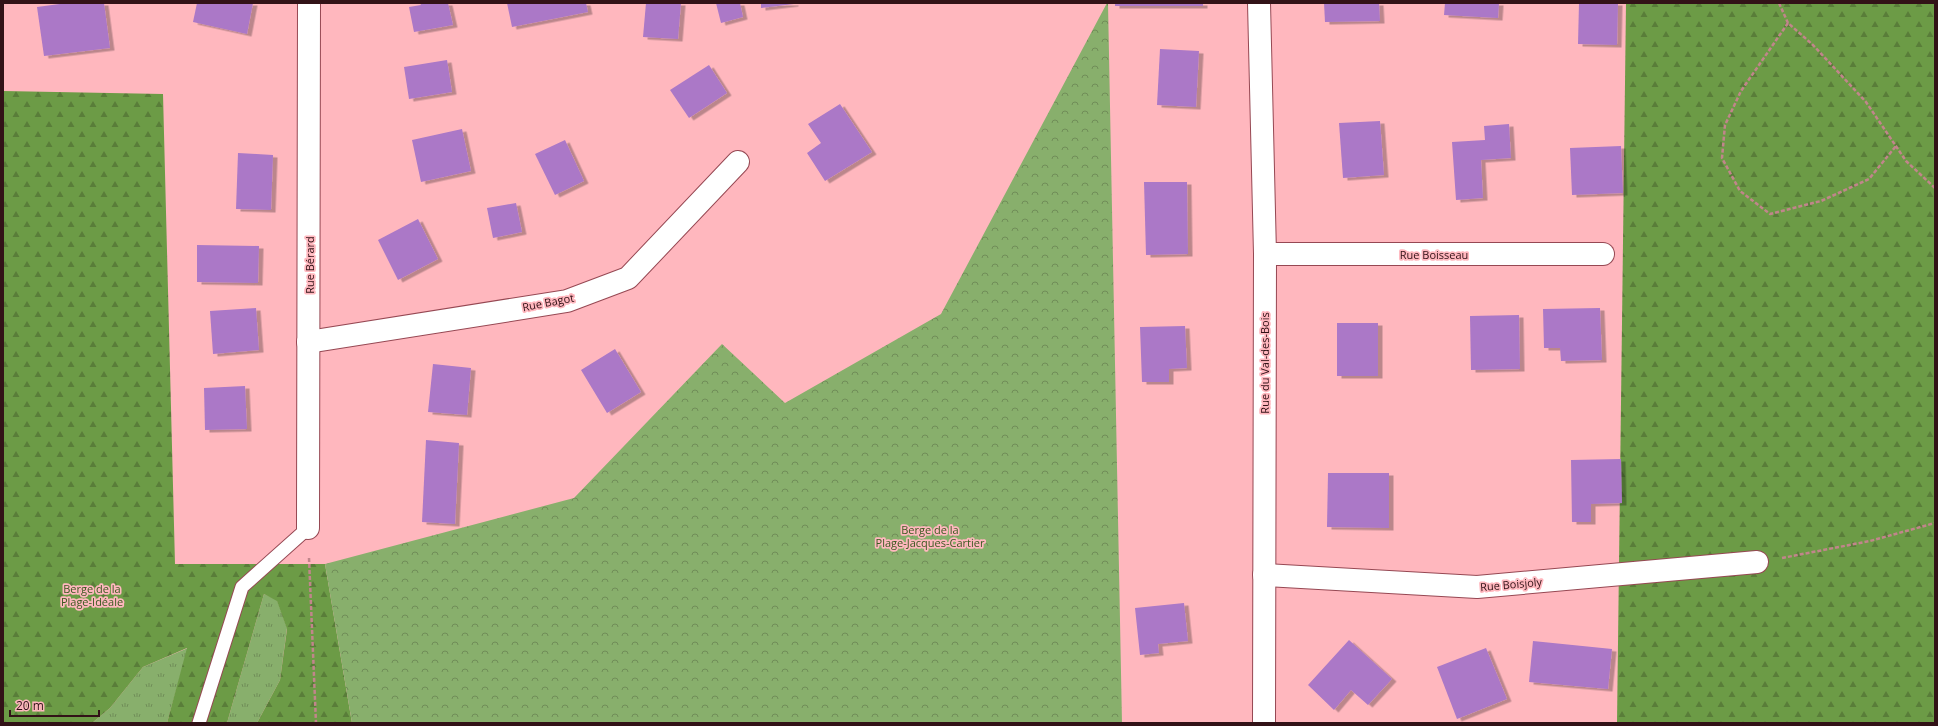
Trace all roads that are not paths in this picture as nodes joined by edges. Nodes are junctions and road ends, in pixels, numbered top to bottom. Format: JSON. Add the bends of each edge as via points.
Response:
{"nodes":[{"id":1,"x":309,"y":3,"type":"edge"},
{"id":2,"x":1259,"y":3,"type":"edge"},
{"id":3,"x":738,"y":162,"type":"dead end"},
{"id":4,"x":1265,"y":254,"type":"junction"},
{"id":5,"x":1603,"y":254,"type":"dead end"},
{"id":6,"x":308,"y":342,"type":"junction"},
{"id":7,"x":308,"y":528,"type":"joint"},
{"id":8,"x":1758,"y":562,"type":"road end"},
{"id":9,"x":1264,"y":575,"type":"junction"},
{"id":10,"x":199,"y":723,"type":"edge"},
{"id":11,"x":1264,"y":723,"type":"edge"}],
"edges":[{"from":1,"to":6,"type":"street","name":"Rue Bérard"},
{"from":2,"to":4,"type":"street","name":"Rue du Val-des-Bois"},
{"from":3,"to":6,"type":"street","name":"Rue Bagot","via":[[628,278],[567,301]]},
{"from":4,"to":5,"type":"street","name":"Rue Boisseau"},
{"from":4,"to":9,"type":"street","name":"Rue du Val-des-Bois"},
{"from":6,"to":7,"type":"street","name":"Rue Bérard"},
{"from":7,"to":10,"type":"lane","via":[[242,587]]},
{"from":8,"to":9,"type":"street","name":"Rue Boisjoly","via":[[1477,587]]},
{"from":9,"to":11,"type":"street","name":"Rue du Val-des-Bois"}]}
